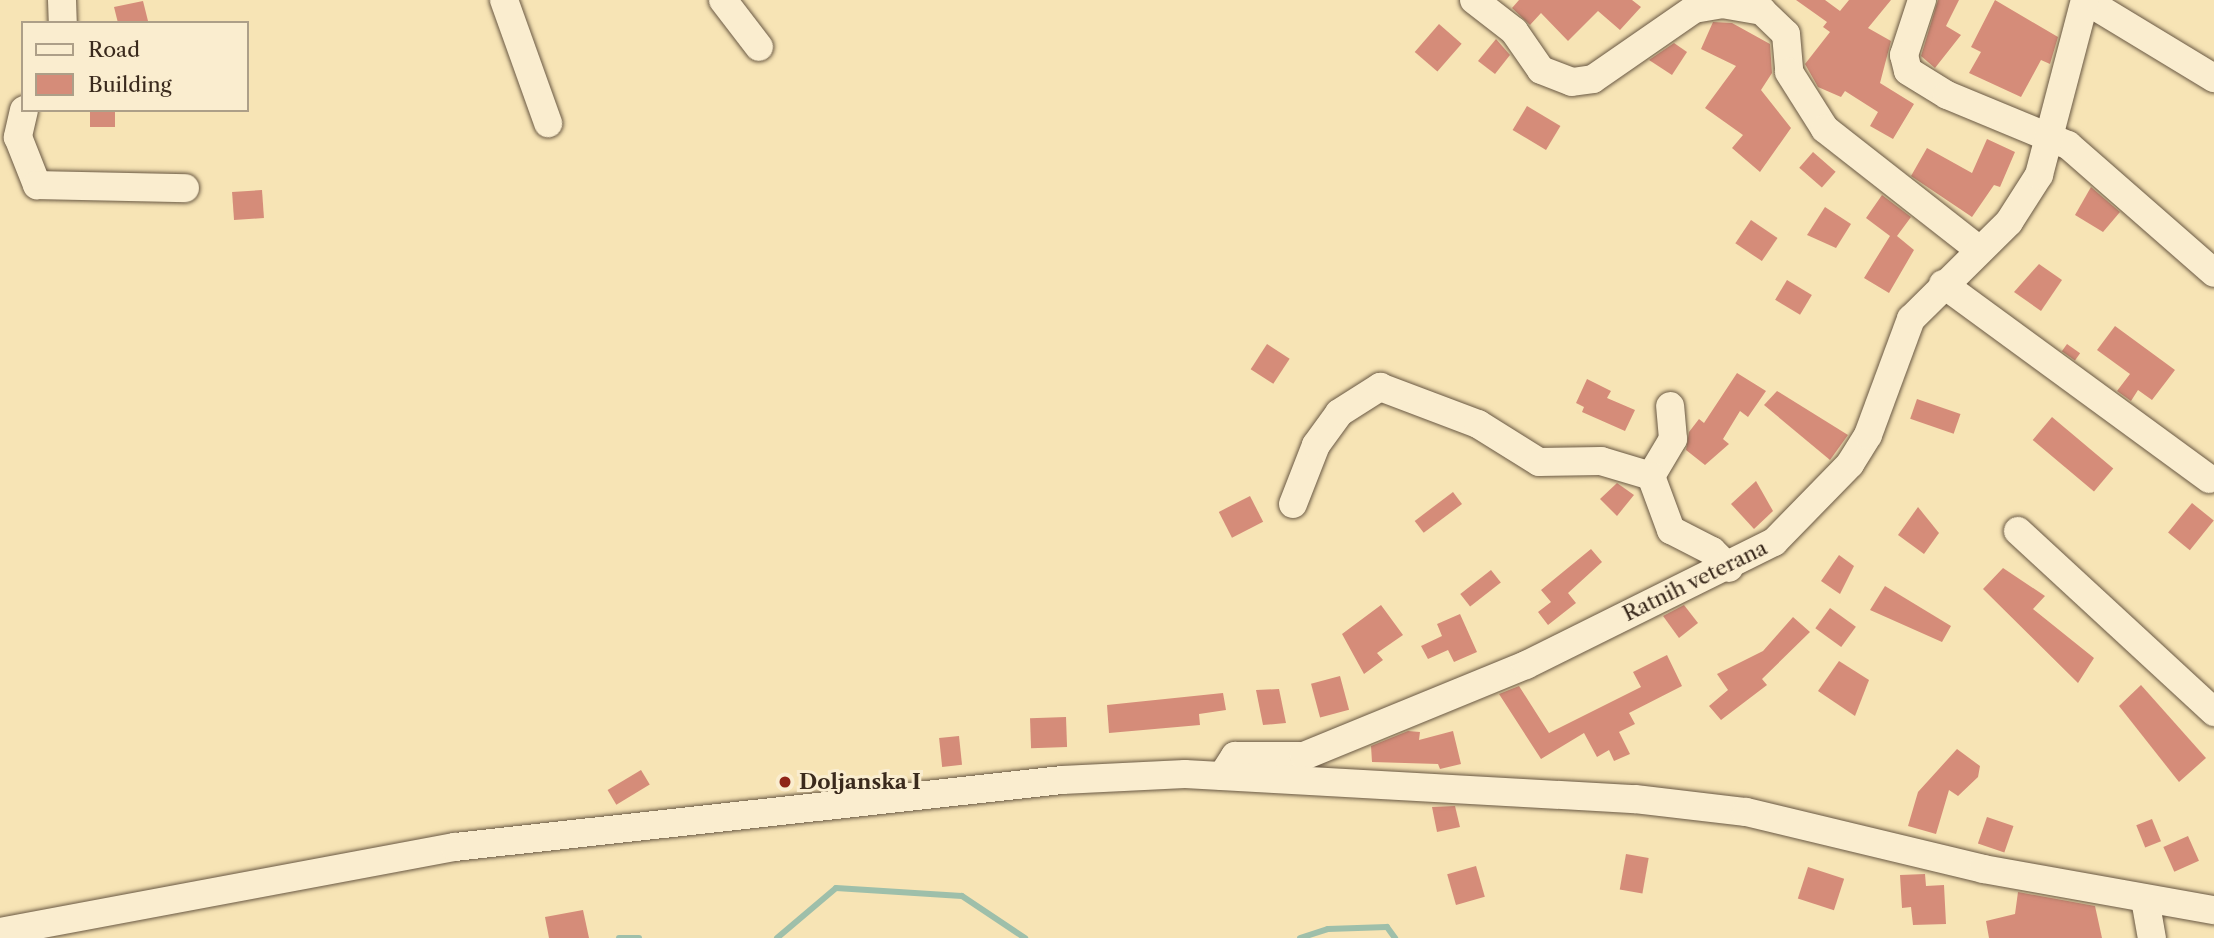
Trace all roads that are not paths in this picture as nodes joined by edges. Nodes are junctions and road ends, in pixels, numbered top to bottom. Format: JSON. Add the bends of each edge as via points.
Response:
{"nodes":[{"id":1,"x":62,"y":0,"type":"edge"},
{"id":2,"x":504,"y":0,"type":"edge"},
{"id":3,"x":723,"y":0,"type":"edge"},
{"id":4,"x":1474,"y":0,"type":"edge"},
{"id":5,"x":1922,"y":0,"type":"edge"},
{"id":6,"x":2085,"y":0,"type":"edge"},
{"id":7,"x":1700,"y":3,"type":"edge"},
{"id":8,"x":63,"y":21,"type":"edge"},
{"id":9,"x":759,"y":47,"type":"dead end"},
{"id":10,"x":2214,"y":78,"type":"edge"},
{"id":11,"x":24,"y":112,"type":"edge"},
{"id":12,"x":548,"y":123,"type":"dead end"},
{"id":13,"x":2053,"y":137,"type":"junction"},
{"id":14,"x":185,"y":188,"type":"dead end"},
{"id":15,"x":1978,"y":249,"type":"junction"},
{"id":16,"x":2214,"y":273,"type":"edge"},
{"id":17,"x":1943,"y":284,"type":"junction"},
{"id":18,"x":1670,"y":406,"type":"dead end"},
{"id":19,"x":1651,"y":476,"type":"junction"},
{"id":20,"x":2209,"y":479,"type":"dead end"},
{"id":21,"x":1293,"y":504,"type":"dead end"},
{"id":22,"x":2018,"y":531,"type":"dead end"},
{"id":23,"x":1728,"y":568,"type":"junction"},
{"id":24,"x":2214,"y":712,"type":"edge"},
{"id":25,"x":1222,"y":776,"type":"junction"},
{"id":26,"x":2145,"y":899,"type":"junction"},
{"id":27,"x":2214,"y":910,"type":"edge"},
{"id":28,"x":0,"y":932,"type":"edge"},
{"id":29,"x":2152,"y":938,"type":"edge"}],
"edges":[{"from":1,"to":8,"type":"street"},
{"from":2,"to":12,"type":"street"},
{"from":3,"to":9,"type":"street"},
{"from":4,"to":7,"type":"street","via":[[1514,31],[1541,70],[1572,82],[1593,79],[1622,53]]},
{"from":5,"to":13,"type":"street","via":[[1904,55],[1908,71],[1947,95]]},
{"from":6,"to":10,"type":"street","via":[[2115,13]]},
{"from":6,"to":13,"type":"street","name":"Ratnih veterana","via":[[2061,78]]},
{"from":7,"to":15,"type":"street","via":[[1737,5],[1773,17],[1786,34],[1789,72],[1825,129]]},
{"from":11,"to":14,"type":"street","via":[[18,137],[37,185]]},
{"from":13,"to":15,"type":"street","name":"Ratnih veterana","via":[[2009,222]]},
{"from":13,"to":16,"type":"street","via":[[2093,163]]},
{"from":15,"to":17,"type":"street","name":"Ratnih veterana"},
{"from":17,"to":20,"type":"street"},
{"from":17,"to":23,"type":"street","name":"Ratnih veterana","via":[[1911,319],[1883,405],[1850,464],[1774,542]]},
{"from":18,"to":19,"type":"street","via":[[1673,439]]},
{"from":19,"to":21,"type":"street","via":[[1601,461],[1539,462],[1478,424],[1380,387],[1365,391],[1331,424]]},
{"from":19,"to":23,"type":"street","via":[[1671,530],[1712,551]]},
{"from":22,"to":24,"type":"street"},
{"from":23,"to":25,"type":"street","name":"Ratnih veterana","via":[[1526,665],[1304,755],[1235,756]]},
{"from":25,"to":26,"type":"street","via":[[1635,799],[1746,812]]},
{"from":25,"to":28,"type":"street","via":[[1062,780],[455,847]]},
{"from":26,"to":27,"type":"street"},
{"from":26,"to":29,"type":"street"}]}
